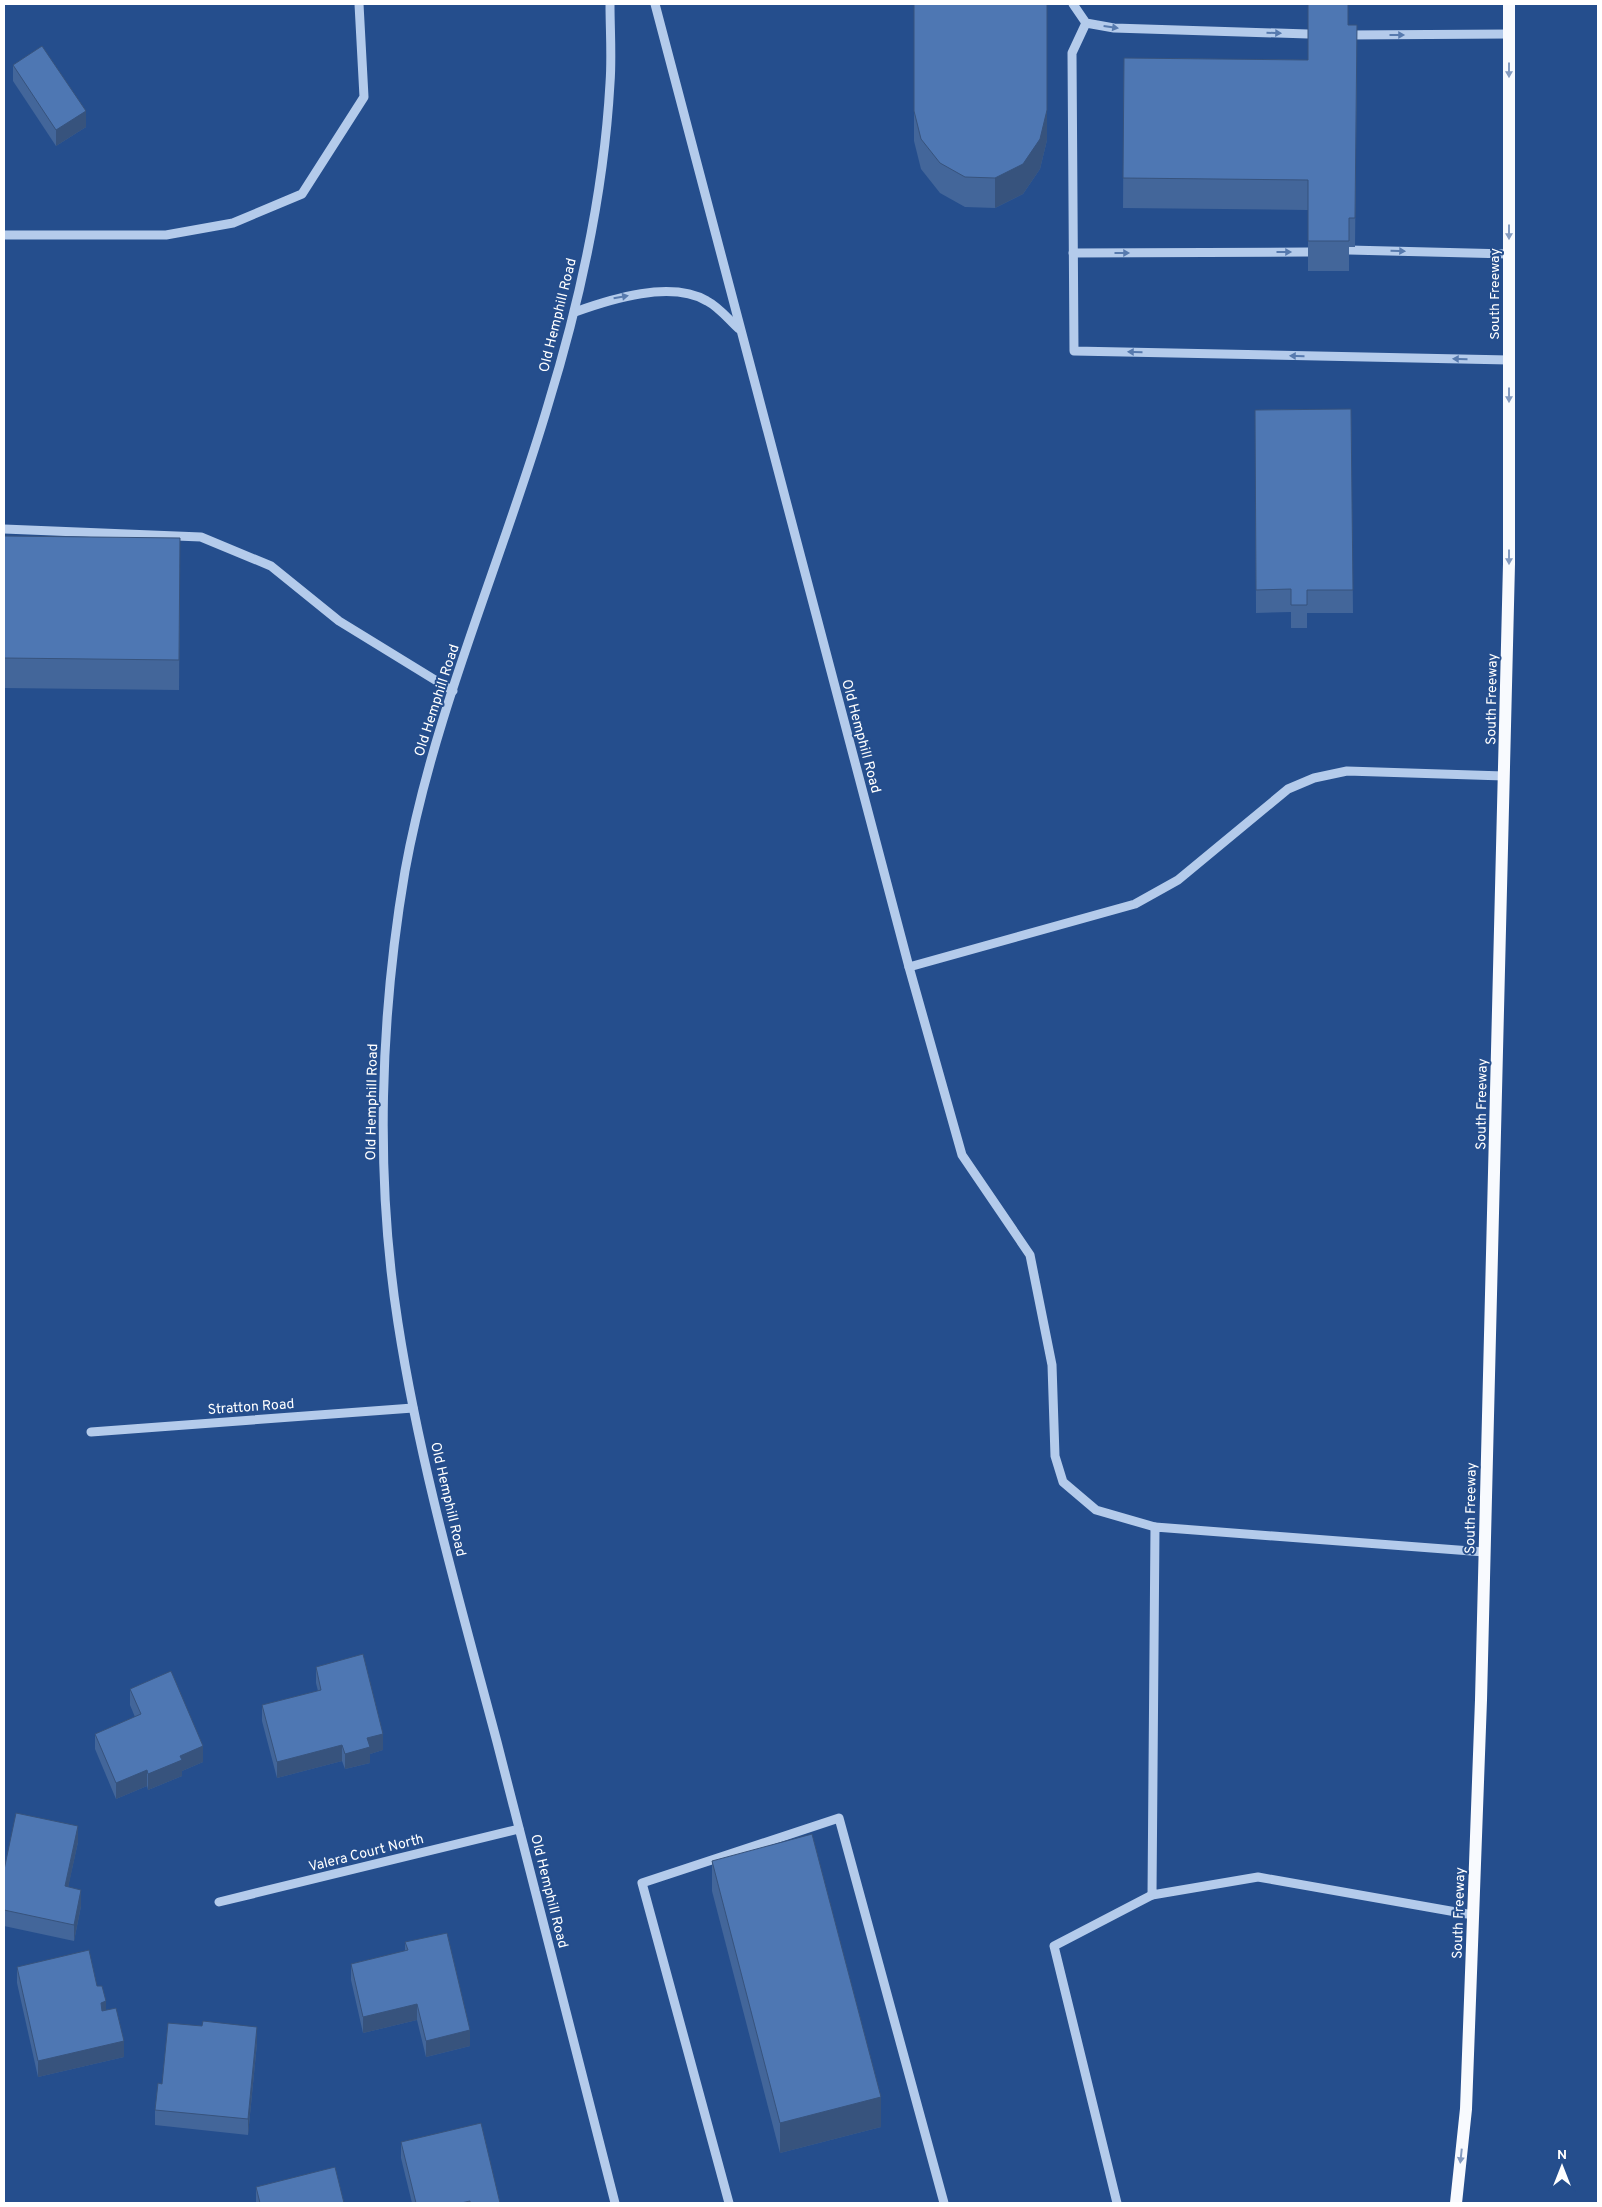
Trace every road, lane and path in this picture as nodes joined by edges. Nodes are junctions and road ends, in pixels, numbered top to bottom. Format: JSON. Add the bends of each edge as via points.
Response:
{"nodes":[{"id":1,"x":359,"y":4,"type":"edge"},
{"id":2,"x":610,"y":4,"type":"edge"},
{"id":3,"x":655,"y":4,"type":"edge"},
{"id":4,"x":1073,"y":4,"type":"edge"},
{"id":5,"x":1509,"y":4,"type":"edge"},
{"id":6,"x":1086,"y":23,"type":"junction"},
{"id":7,"x":1308,"y":34,"type":"edge"},
{"id":8,"x":1509,"y":34,"type":"junction"},
{"id":9,"x":1348,"y":35,"type":"edge"},
{"id":10,"x":4,"y":235,"type":"edge"},
{"id":11,"x":1349,"y":250,"type":"edge"},
{"id":12,"x":1308,"y":252,"type":"edge"},
{"id":13,"x":1073,"y":253,"type":"junction"},
{"id":14,"x":1509,"y":254,"type":"junction"},
{"id":15,"x":575,"y":312,"type":"junction"},
{"id":16,"x":740,"y":329,"type":"junction"},
{"id":17,"x":1509,"y":360,"type":"junction"},
{"id":18,"x":4,"y":529,"type":"edge"},
{"id":19,"x":452,"y":691,"type":"junction"},
{"id":20,"x":1504,"y":776,"type":"junction"},
{"id":21,"x":909,"y":967,"type":"junction"},
{"id":22,"x":414,"y":1408,"type":"junction"},
{"id":23,"x":91,"y":1432,"type":"dead end"},
{"id":24,"x":1155,"y":1527,"type":"junction"},
{"id":25,"x":1484,"y":1552,"type":"junction"},
{"id":26,"x":520,"y":1829,"type":"junction"},
{"id":27,"x":1152,"y":1895,"type":"junction"},
{"id":28,"x":219,"y":1902,"type":"dead end"},
{"id":29,"x":1473,"y":1915,"type":"junction"},
{"id":30,"x":615,"y":2203,"type":"edge"},
{"id":31,"x":729,"y":2203,"type":"edge"},
{"id":32,"x":944,"y":2203,"type":"edge"},
{"id":33,"x":1117,"y":2203,"type":"edge"},
{"id":34,"x":1456,"y":2203,"type":"edge"}],
"edges":[{"from":1,"to":10,"type":"street","via":[[364,97],[302,194],[234,223],[166,235]]},
{"from":2,"to":15,"type":"street","name":"Old Hemphill Road","via":[[610,81],[604,146]]},
{"from":3,"to":16,"type":"street","name":"Old Hemphill Road"},
{"from":4,"to":6,"type":"street"},
{"from":5,"to":8,"type":"main road","name":"South Freeway"},
{"from":6,"to":7,"type":"street","one_way":true,"via":[[1114,28]]},
{"from":6,"to":13,"type":"street","via":[[1072,53]]},
{"from":9,"to":8,"type":"street","one_way":true},
{"from":8,"to":14,"type":"main road","name":"South Freeway","one_way":true},
{"from":11,"to":14,"type":"street","one_way":true},
{"from":13,"to":12,"type":"street","one_way":true},
{"from":17,"to":13,"type":"street","one_way":true,"via":[[1074,351]]},
{"from":14,"to":17,"type":"main road","name":"South Freeway"},
{"from":15,"to":16,"type":"street","one_way":true,"via":[[617,297],[675,291],[707,300]]},
{"from":15,"to":19,"type":"street","name":"Old Hemphill Road","via":[[547,411]]},
{"from":16,"to":21,"type":"street","name":"Old Hemphill Road"},
{"from":17,"to":20,"type":"main road","name":"South Freeway","one_way":true},
{"from":18,"to":19,"type":"street","via":[[201,537],[271,566],[339,621]]},
{"from":19,"to":22,"type":"street","name":"Old Hemphill Road","via":[[426,776],[406,868],[392,958],[386,1040],[383,1135],[389,1239],[397,1319]]},
{"from":20,"to":21,"type":"street","via":[[1347,771],[1314,778],[1288,789],[1178,880],[1135,904]]},
{"from":20,"to":25,"type":"main road","name":"South Freeway"},
{"from":21,"to":24,"type":"street","name":"Old Hemphill Road","via":[[962,1155],[1030,1255],[1052,1365],[1056,1456],[1063,1482],[1096,1510]]},
{"from":22,"to":23,"type":"street","name":"Stratton Road"},
{"from":22,"to":26,"type":"street","name":"Old Hemphill Road","via":[[432,1494]]},
{"from":24,"to":25,"type":"street","name":"Old Hemphill Road"},
{"from":24,"to":27,"type":"street"},
{"from":25,"to":29,"type":"main road","name":"South Freeway"},
{"from":26,"to":28,"type":"street","name":"Valera Court North"},
{"from":26,"to":30,"type":"street","name":"Old Hemphill Road"},
{"from":27,"to":29,"type":"street","via":[[1258,1878]]},
{"from":27,"to":33,"type":"street","via":[[1054,1946]]},
{"from":29,"to":34,"type":"main road","name":"South Freeway","one_way":true,"via":[[1466,2109]]},
{"from":31,"to":32,"type":"street","via":[[642,1883],[839,1818]]}]}
